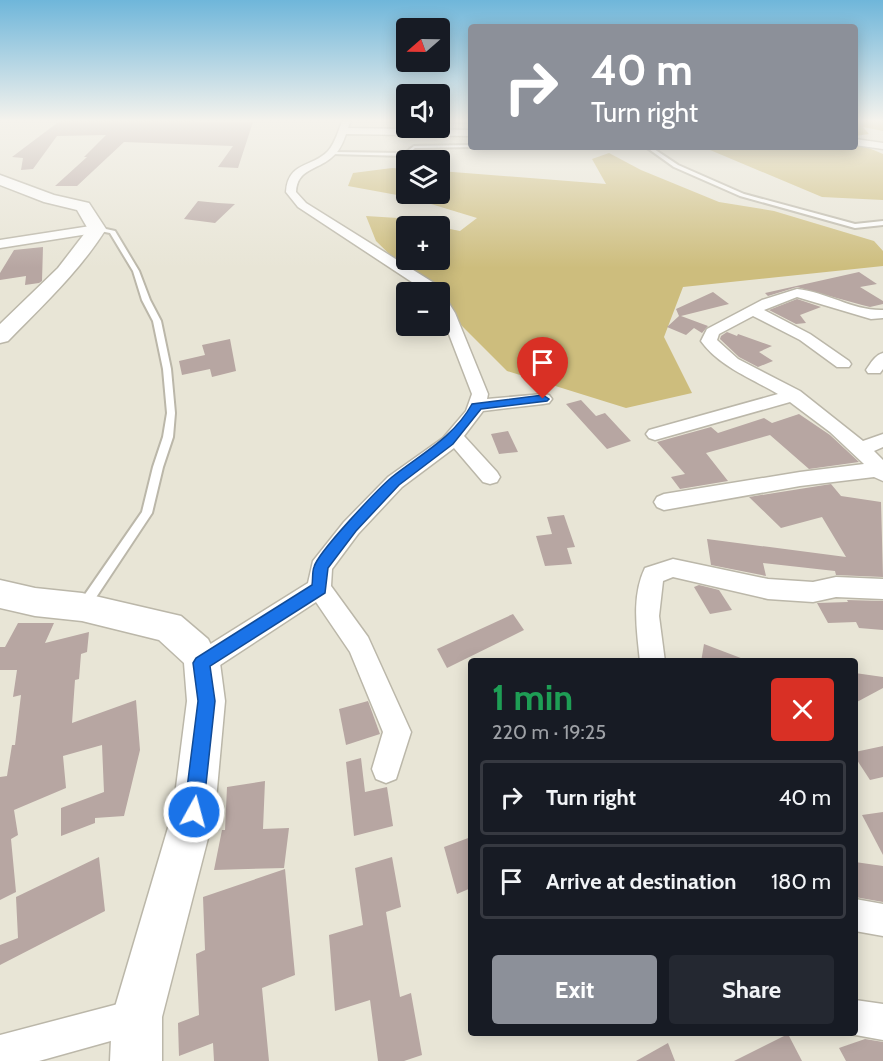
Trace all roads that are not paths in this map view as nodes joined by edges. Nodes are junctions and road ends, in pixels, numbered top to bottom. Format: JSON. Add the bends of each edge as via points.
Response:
{"nodes":[{"id":1,"x":301,"y":170,"type":"edge"},
{"id":2,"x":686,"y":170,"type":"edge"},
{"id":3,"x":0,"y":180,"type":"edge"},
{"id":4,"x":883,"y":223,"type":"edge"},
{"id":5,"x":97,"y":229,"type":"junction"},
{"id":6,"x":0,"y":244,"type":"edge"},
{"id":7,"x":423,"y":282,"type":"edge"},
{"id":8,"x":754,"y":311,"type":"junction"},
{"id":9,"x":883,"y":314,"type":"edge"},
{"id":10,"x":450,"y":318,"type":"edge"},
{"id":11,"x":0,"y":336,"type":"edge"},
{"id":12,"x":843,"y":364,"type":"dead end"},
{"id":13,"x":794,"y":395,"type":"junction"},
{"id":14,"x":543,"y":399,"type":"dead end"},
{"id":15,"x":476,"y":406,"type":"junction"},
{"id":16,"x":655,"y":434,"type":"dead end"},
{"id":17,"x":454,"y":436,"type":"junction"},
{"id":18,"x":883,"y":440,"type":"edge"},
{"id":19,"x":861,"y":449,"type":"junction"},
{"id":20,"x":881,"y":472,"type":"edge"},
{"id":21,"x":490,"y":477,"type":"dead end"},
{"id":22,"x":664,"y":502,"type":"dead end"},
{"id":23,"x":320,"y":588,"type":"junction"},
{"id":24,"x":883,"y":589,"type":"edge"},
{"id":25,"x":0,"y":594,"type":"edge"},
{"id":26,"x":82,"y":607,"type":"junction"},
{"id":27,"x":652,"y":658,"type":"edge"},
{"id":28,"x":202,"y":663,"type":"junction"},
{"id":29,"x":386,"y":769,"type":"dead end"},
{"id":30,"x":858,"y":916,"type":"edge"},
{"id":31,"x":883,"y":920,"type":"edge"},
{"id":32,"x":136,"y":1017,"type":"junction"},
{"id":33,"x":858,"y":1018,"type":"edge"},
{"id":34,"x":883,"y":1022,"type":"edge"},
{"id":35,"x":0,"y":1053,"type":"edge"},
{"id":36,"x":136,"y":1061,"type":"edge"}],
"edges":[{"from":1,"to":7,"type":"street","via":[[293,179],[291,192],[298,201]]},
{"from":2,"to":4,"type":"lane","via":[[742,195],[855,226]]},
{"from":3,"to":5,"type":"main road","via":[[82,206]]},
{"from":5,"to":6,"type":"street"},
{"from":5,"to":11,"type":"main road","via":[[61,274]]},
{"from":5,"to":26,"type":"lane","via":[[112,231],[136,271],[157,321],[171,413],[147,513]]},
{"from":8,"to":9,"type":"street","via":[[797,293],[856,313]]},
{"from":8,"to":12,"type":"street","via":[[805,337]]},
{"from":8,"to":13,"type":"street","via":[[712,332],[710,341],[726,357]]},
{"from":10,"to":15,"type":"street","via":[[480,394]]},
{"from":13,"to":16,"type":"street"},
{"from":13,"to":19,"type":"street"},
{"from":14,"to":15,"type":"street"},
{"from":15,"to":17,"type":"street"},
{"from":17,"to":21,"type":"street"},
{"from":17,"to":23,"type":"street","via":[[395,482],[351,528],[321,567]]},
{"from":18,"to":19,"type":"street"},
{"from":19,"to":20,"type":"street"},
{"from":20,"to":22,"type":"street","via":[[800,479]]},
{"from":23,"to":28,"type":"street"},
{"from":23,"to":29,"type":"street","via":[[359,645],[398,732]]},
{"from":24,"to":27,"type":"street","via":[[768,589],[673,568],[652,575],[647,616]]},
{"from":25,"to":26,"type":"main road"},
{"from":26,"to":28,"type":"main road","via":[[169,627],[196,650]]},
{"from":28,"to":32,"type":"main road","via":[[206,701],[194,812]]},
{"from":30,"to":31,"type":"street"},
{"from":32,"to":35,"type":"street"},
{"from":32,"to":36,"type":"main road"},
{"from":33,"to":34,"type":"street"}]}
